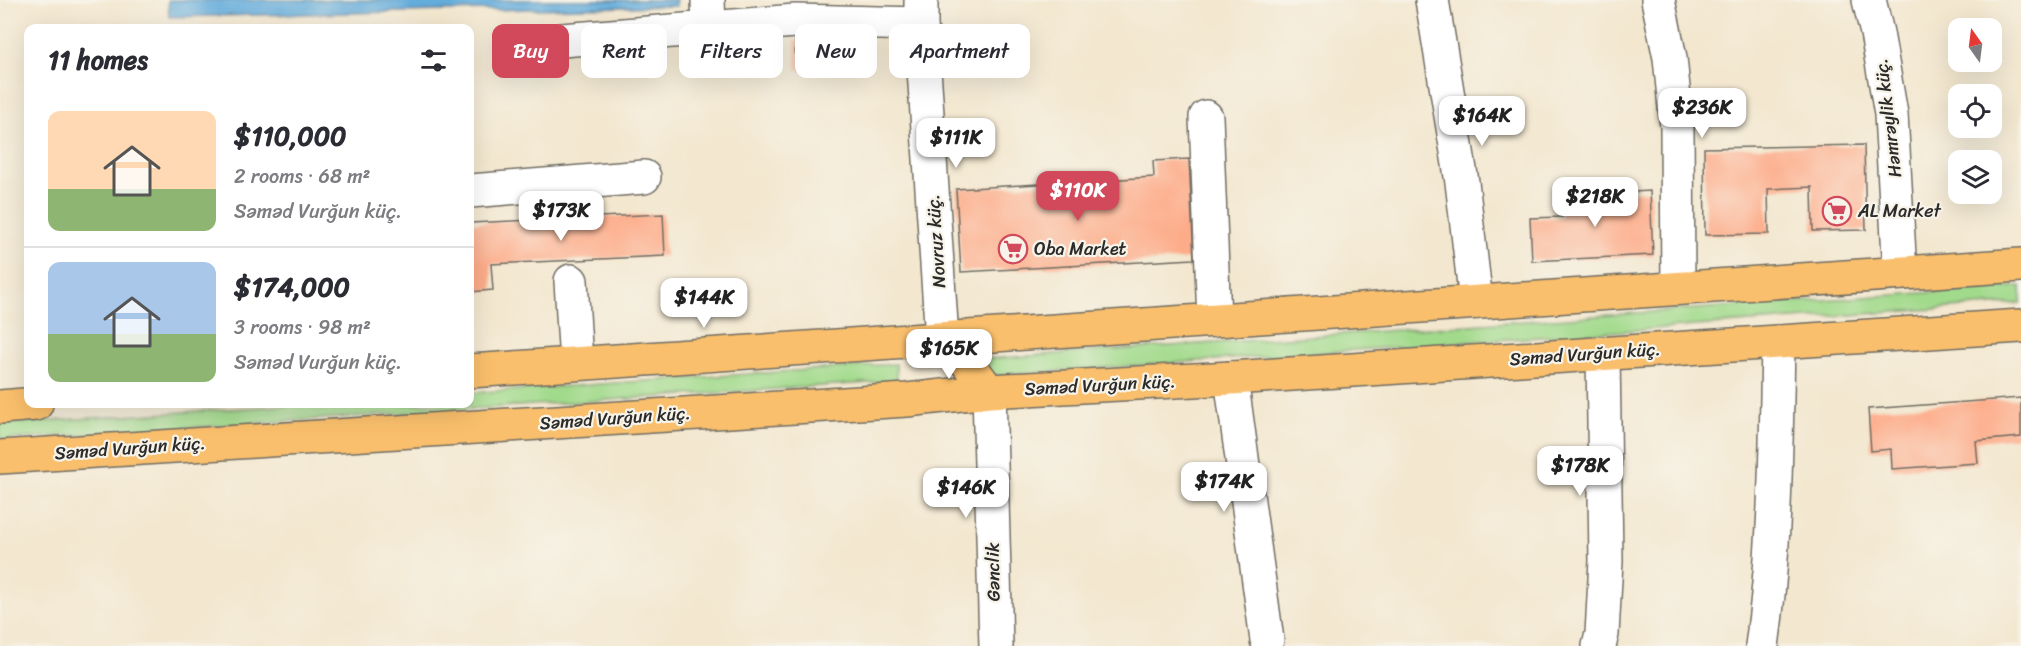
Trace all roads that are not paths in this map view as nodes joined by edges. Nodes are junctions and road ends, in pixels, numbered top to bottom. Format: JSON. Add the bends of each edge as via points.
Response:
{"nodes":[{"id":1,"x":1432,"y":0,"type":"edge"},
{"id":2,"x":1658,"y":0,"type":"edge"},
{"id":3,"x":1869,"y":0,"type":"edge"},
{"id":4,"x":921,"y":12,"type":"edge"},
{"id":5,"x":708,"y":14,"type":"edge"},
{"id":6,"x":569,"y":39,"type":"edge"},
{"id":7,"x":1206,"y":117,"type":"dead end"},
{"id":8,"x":644,"y":177,"type":"dead end"},
{"id":9,"x":474,"y":191,"type":"edge"},
{"id":10,"x":2021,"y":265,"type":"edge"},
{"id":11,"x":1900,"y":273,"type":"junction"},
{"id":12,"x":571,"y":281,"type":"dead end"},
{"id":13,"x":1678,"y":288,"type":"junction"},
{"id":14,"x":1476,"y":302,"type":"junction"},
{"id":15,"x":1214,"y":320,"type":"junction"},
{"id":16,"x":2021,"y":326,"type":"edge"},
{"id":17,"x":942,"y":339,"type":"junction"},
{"id":18,"x":1778,"y":342,"type":"junction"},
{"id":19,"x":1603,"y":353,"type":"junction"},
{"id":20,"x":576,"y":363,"type":"junction"},
{"id":21,"x":474,"y":371,"type":"edge"},
{"id":22,"x":1231,"y":378,"type":"junction"},
{"id":23,"x":989,"y":391,"type":"junction"},
{"id":24,"x":24,"y":405,"type":"edge"},
{"id":25,"x":0,"y":407,"type":"edge"},
{"id":26,"x":0,"y":457,"type":"edge"},
{"id":27,"x":1267,"y":640,"type":"dead end"},
{"id":28,"x":996,"y":646,"type":"edge"},
{"id":29,"x":1599,"y":646,"type":"edge"},
{"id":30,"x":1762,"y":646,"type":"edge"}],
"edges":[{"from":1,"to":14,"type":"street","via":[[1462,182]]},
{"from":2,"to":13,"type":"street","via":[[1670,58],[1677,127]]},
{"from":3,"to":11,"type":"street","name":"Həmrəylik küç.","via":[[1891,114]]},
{"from":4,"to":5,"type":"street","via":[[795,21]]},
{"from":4,"to":17,"type":"street","name":"Novruz küç."},
{"from":5,"to":6,"type":"street"},
{"from":7,"to":15,"type":"street"},
{"from":8,"to":9,"type":"street"},
{"from":10,"to":11,"type":"main road"},
{"from":11,"to":13,"type":"main road"},
{"from":12,"to":20,"type":"street"},
{"from":13,"to":14,"type":"main road"},
{"from":14,"to":15,"type":"main road"},
{"from":15,"to":17,"type":"main road"},
{"from":16,"to":18,"type":"main road","name":"Səməd Vurğun küç."},
{"from":17,"to":20,"type":"main road"},
{"from":17,"to":23,"type":"main road","via":[[966,361]]},
{"from":18,"to":19,"type":"main road","name":"Səməd Vurğun küç."},
{"from":18,"to":30,"type":"street","via":[[1774,522]]},
{"from":19,"to":22,"type":"main road","name":"Səməd Vurğun küç."},
{"from":19,"to":29,"type":"street","via":[[1606,561]]},
{"from":20,"to":21,"type":"main road"},
{"from":22,"to":23,"type":"main road","name":"Səməd Vurğun küç."},
{"from":22,"to":27,"type":"street"},
{"from":23,"to":26,"type":"main road","name":"Səməd Vurğun küç.","via":[[907,400]]},
{"from":23,"to":28,"type":"street","name":"Gənclik"},
{"from":24,"to":25,"type":"main road"}]}
